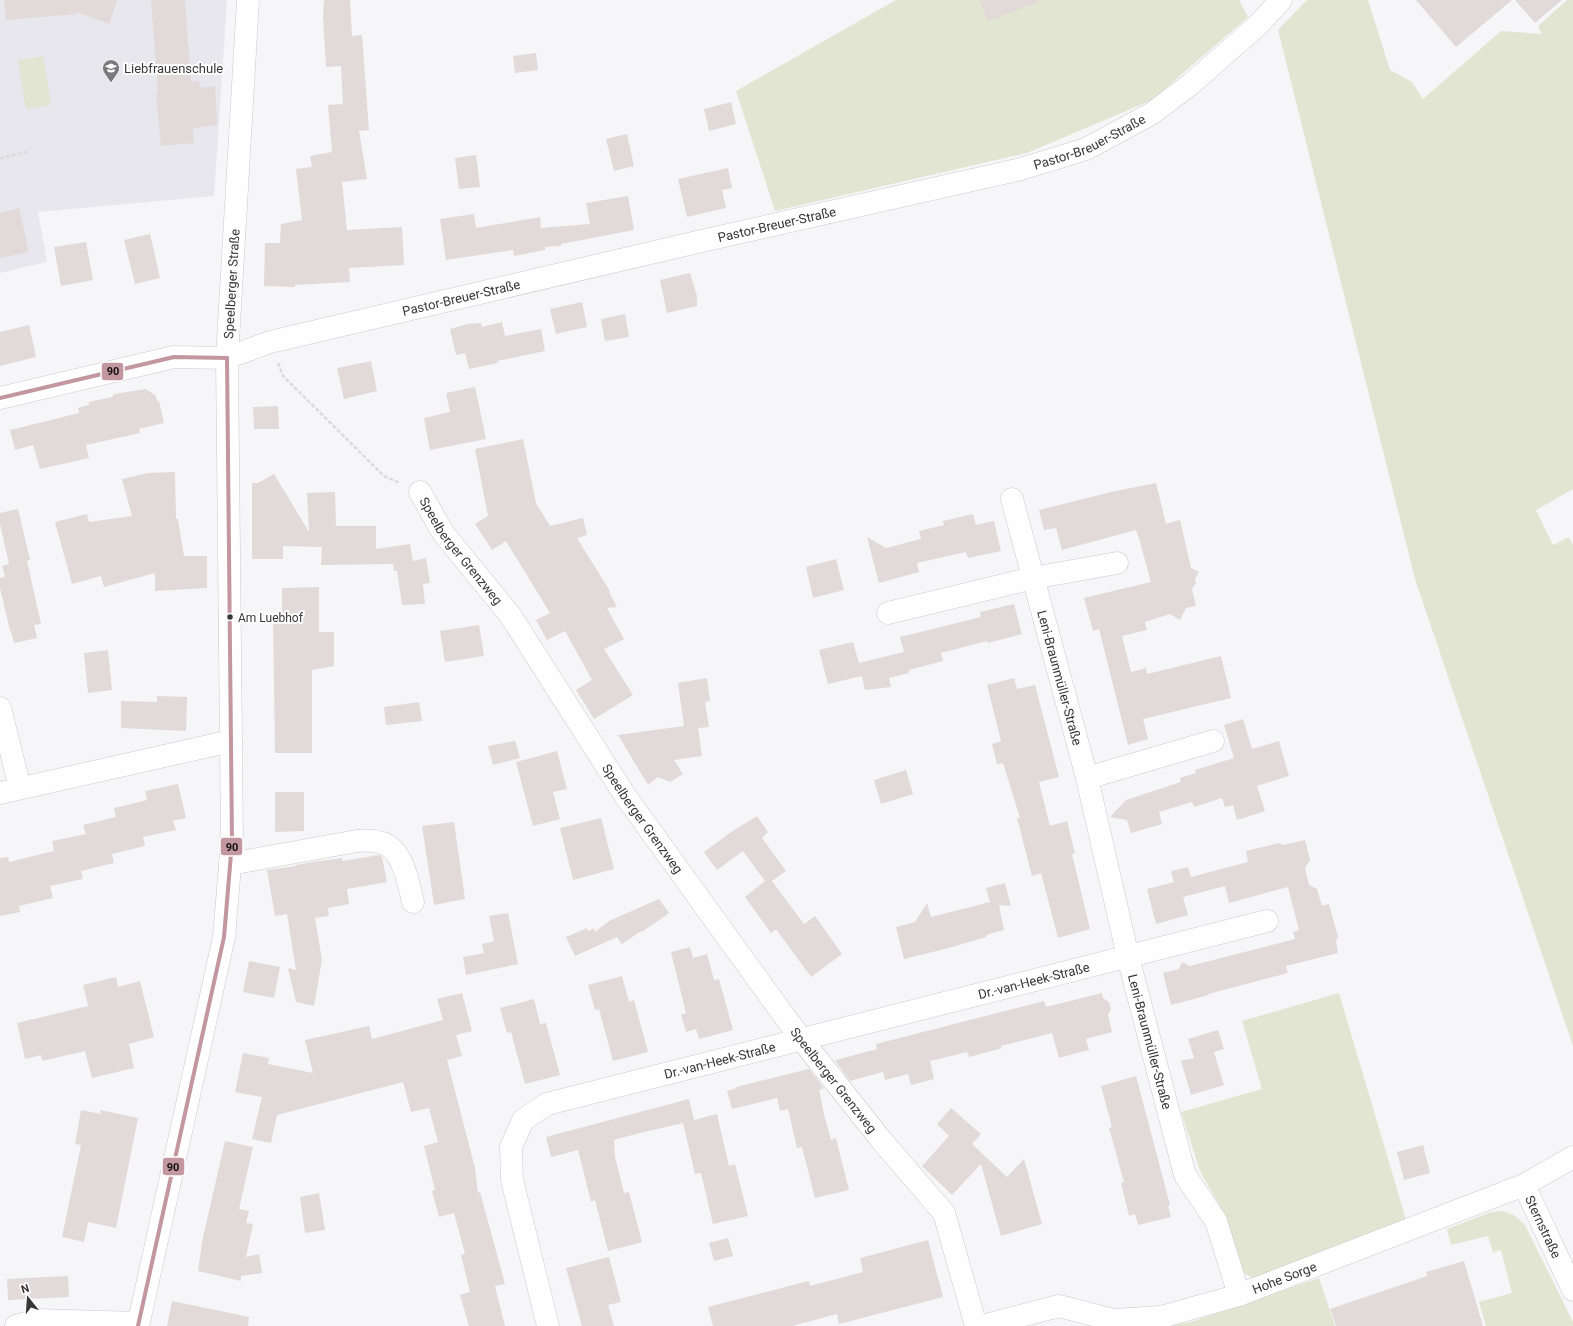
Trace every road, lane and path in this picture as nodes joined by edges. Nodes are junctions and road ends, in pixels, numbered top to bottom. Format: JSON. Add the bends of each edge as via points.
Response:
{"nodes":[{"id":1,"x":248,"y":0,"type":"edge"},
{"id":2,"x":1282,"y":0,"type":"edge"},
{"id":3,"x":27,"y":152,"type":"dead end"},
{"id":4,"x":0,"y":158,"type":"edge"},
{"id":5,"x":270,"y":342,"type":"junction"},
{"id":6,"x":227,"y":358,"type":"junction"},
{"id":7,"x":0,"y":398,"type":"edge"},
{"id":8,"x":420,"y":492,"type":"joint"},
{"id":9,"x":1012,"y":499,"type":"dead end"},
{"id":10,"x":1117,"y":563,"type":"dead end"},
{"id":11,"x":1033,"y":578,"type":"junction"},
{"id":12,"x":888,"y":613,"type":"dead end"},
{"id":13,"x":0,"y":708,"type":"edge"},
{"id":14,"x":231,"y":741,"type":"junction"},
{"id":15,"x":1213,"y":741,"type":"dead end"},
{"id":16,"x":1087,"y":778,"type":"junction"},
{"id":17,"x":10,"y":790,"type":"edge"},
{"id":18,"x":230,"y":864,"type":"junction"},
{"id":19,"x":413,"y":902,"type":"dead end"},
{"id":20,"x":1267,"y":921,"type":"dead end"},
{"id":21,"x":1128,"y":957,"type":"junction"},
{"id":22,"x":802,"y":1040,"type":"junction"},
{"id":23,"x":1573,"y":1157,"type":"edge"},
{"id":24,"x":1524,"y":1185,"type":"junction"},
{"id":25,"x":1573,"y":1290,"type":"edge"},
{"id":26,"x":1239,"y":1295,"type":"junction"},
{"id":27,"x":1113,"y":1323,"type":"edge"},
{"id":28,"x":138,"y":1325,"type":"edge"},
{"id":29,"x":16,"y":1326,"type":"edge"},
{"id":30,"x":548,"y":1326,"type":"edge"},
{"id":31,"x":976,"y":1326,"type":"edge"},
{"id":32,"x":982,"y":1326,"type":"edge"}],
"edges":[{"from":1,"to":6,"type":"street","name":"Speelberger Straße"},
{"from":2,"to":5,"type":"street","name":"Pastor-Breuer-Straße","via":[[1191,84],[1150,114],[1086,149],[1021,169]]},
{"from":3,"to":4,"type":"path"},
{"from":5,"to":6,"type":"street","name":"Pastor-Breuer-Straße"},
{"from":5,"to":8,"type":"path","name":"Speelberger Grenzweg","via":[[283,376],[384,476]]},
{"from":6,"to":7,"type":"street","via":[[174,357]]},
{"from":6,"to":14,"type":"street","name":"Speelberger Straße"},
{"from":8,"to":22,"type":"street","name":"Speelberger Grenzweg","via":[[443,533],[510,615],[626,797]]},
{"from":9,"to":11,"type":"street","name":"Leni-Braunmüller-Straße"},
{"from":10,"to":11,"type":"street"},
{"from":11,"to":12,"type":"street"},
{"from":11,"to":16,"type":"street","name":"Leni-Braunmüller-Straße"},
{"from":13,"to":17,"type":"street"},
{"from":14,"to":17,"type":"street"},
{"from":14,"to":18,"type":"street","name":"Speelberger Straße"},
{"from":15,"to":16,"type":"street"},
{"from":16,"to":21,"type":"street","name":"Leni-Braunmüller-Straße"},
{"from":18,"to":19,"type":"street","via":[[373,840],[386,844],[398,856],[407,877]]},
{"from":18,"to":28,"type":"street","name":"Speelberger Straße","via":[[224,937]]},
{"from":20,"to":21,"type":"street","name":"Dr.-van-Heek-Straße"},
{"from":21,"to":22,"type":"street","name":"Dr.-van-Heek-Straße"},
{"from":21,"to":26,"type":"street","name":"Leni-Braunmüller-Straße","via":[[1185,1175],[1216,1221]]},
{"from":22,"to":30,"type":"street","name":"Dr.-van-Heek-Straße","via":[[547,1104],[523,1120],[511,1146],[512,1180]]},
{"from":22,"to":31,"type":"street","name":"Speelberger Grenzweg","via":[[882,1141],[944,1213]]},
{"from":23,"to":24,"type":"street","name":"Hohe Sorge"},
{"from":24,"to":25,"type":"street","name":"Sternstraße"},
{"from":24,"to":26,"type":"street","name":"Hohe Sorge"},
{"from":26,"to":27,"type":"street","name":"Hohe Sorge","via":[[1161,1317]]},
{"from":27,"to":32,"type":"street","name":"Hohe Sorge","via":[[1059,1306]]},
{"from":28,"to":29,"type":"street","via":[[36,1320]]}]}
